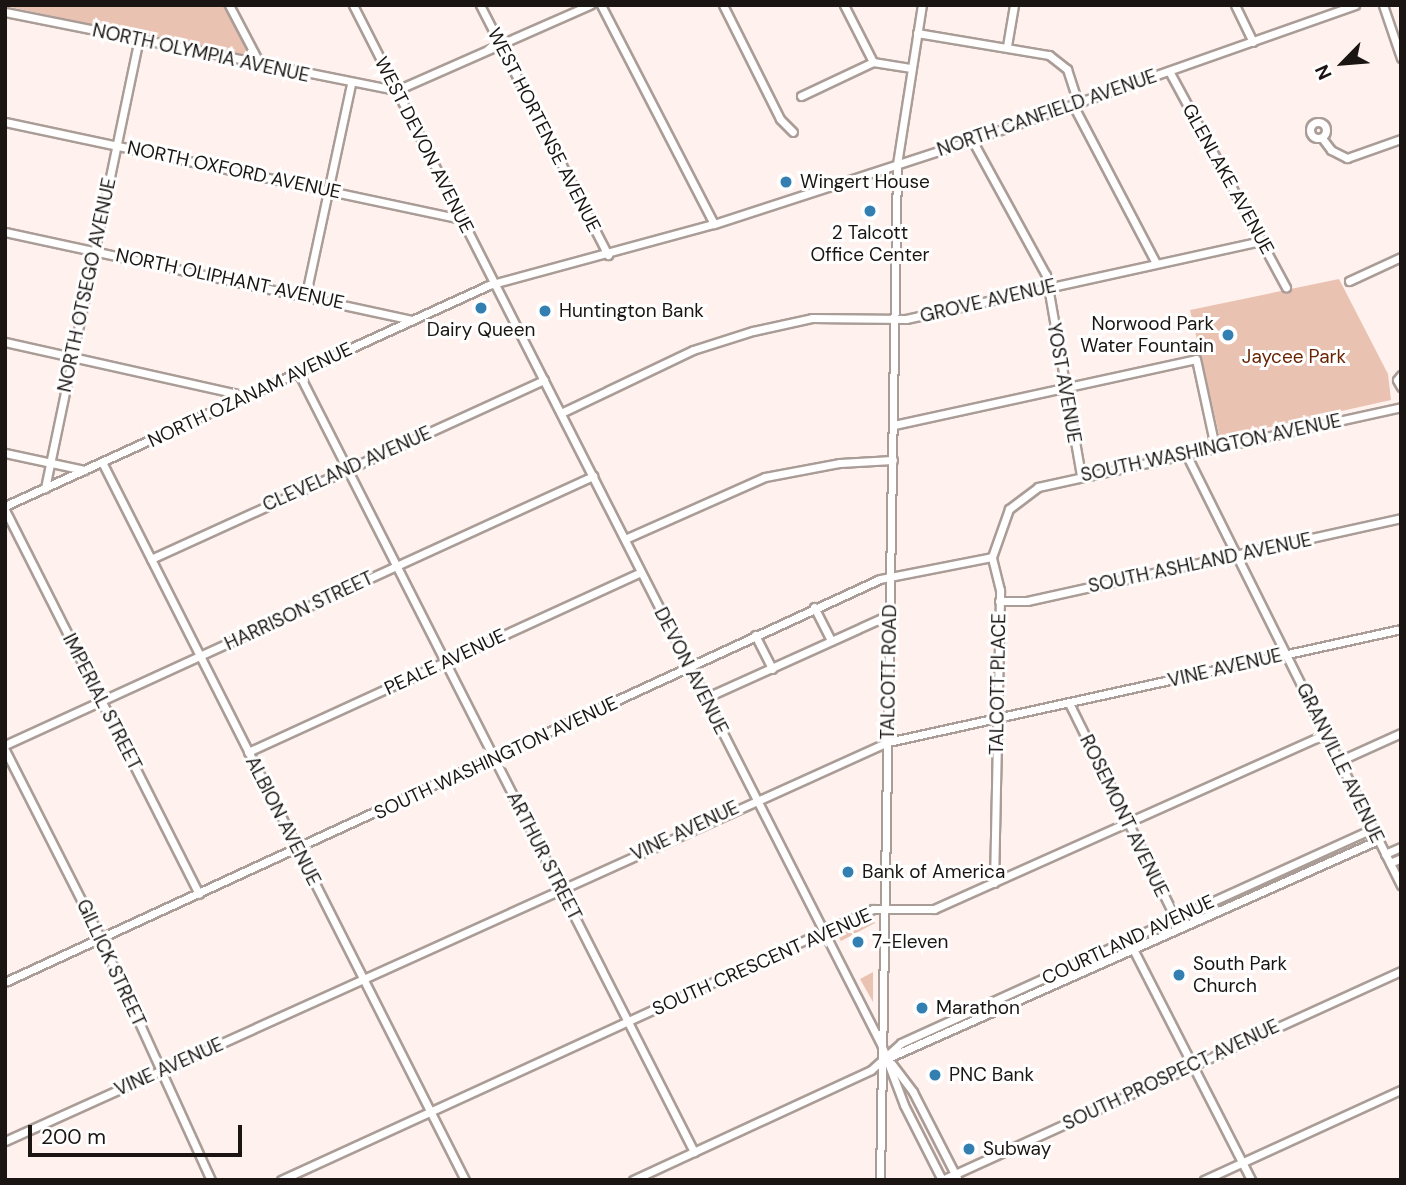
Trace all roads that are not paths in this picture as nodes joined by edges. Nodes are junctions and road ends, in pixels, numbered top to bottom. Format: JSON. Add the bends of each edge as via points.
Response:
{"nodes":[{"id":1,"x":229,"y":5,"type":"edge"},
{"id":2,"x":353,"y":5,"type":"edge"},
{"id":3,"x":480,"y":5,"type":"edge"},
{"id":4,"x":590,"y":5,"type":"edge"},
{"id":5,"x":601,"y":5,"type":"edge"},
{"id":6,"x":723,"y":5,"type":"edge"},
{"id":7,"x":844,"y":5,"type":"edge"},
{"id":8,"x":922,"y":5,"type":"edge"},
{"id":9,"x":1014,"y":5,"type":"edge"},
{"id":10,"x":1234,"y":5,"type":"edge"},
{"id":11,"x":1355,"y":5,"type":"edge"},
{"id":12,"x":1382,"y":5,"type":"edge"},
{"id":13,"x":5,"y":12,"type":"edge"},
{"id":14,"x":917,"y":33,"type":"junction"},
{"id":15,"x":139,"y":40,"type":"junction"},
{"id":16,"x":1253,"y":42,"type":"junction"},
{"id":17,"x":501,"y":46,"type":"junction"},
{"id":18,"x":1007,"y":46,"type":"junction"},
{"id":19,"x":1401,"y":58,"type":"edge"},
{"id":20,"x":873,"y":62,"type":"junction"},
{"id":21,"x":260,"y":64,"type":"junction"},
{"id":22,"x":912,"y":68,"type":"junction"},
{"id":23,"x":1169,"y":71,"type":"junction"},
{"id":24,"x":351,"y":84,"type":"junction"},
{"id":25,"x":397,"y":90,"type":"junction"},
{"id":26,"x":801,"y":96,"type":"dead end"},
{"id":27,"x":1076,"y":104,"type":"junction"},
{"id":28,"x":5,"y":122,"type":"edge"},
{"id":29,"x":793,"y":132,"type":"dead end"},
{"id":30,"x":1322,"y":138,"type":"dead end"},
{"id":31,"x":1401,"y":139,"type":"edge"},
{"id":32,"x":972,"y":141,"type":"junction"},
{"id":33,"x":116,"y":145,"type":"junction"},
{"id":34,"x":897,"y":164,"type":"junction"},
{"id":35,"x":328,"y":189,"type":"junction"},
{"id":36,"x":462,"y":219,"type":"junction"},
{"id":37,"x":715,"y":224,"type":"junction"},
{"id":38,"x":5,"y":232,"type":"edge"},
{"id":39,"x":1262,"y":241,"type":"junction"},
{"id":40,"x":94,"y":251,"type":"junction"},
{"id":41,"x":608,"y":255,"type":"junction"},
{"id":42,"x":1401,"y":257,"type":"edge"},
{"id":43,"x":1156,"y":263,"type":"junction"},
{"id":44,"x":1349,"y":281,"type":"dead end"},
{"id":45,"x":495,"y":284,"type":"junction"},
{"id":46,"x":1047,"y":287,"type":"junction"},
{"id":47,"x":1286,"y":287,"type":"dead end"},
{"id":48,"x":306,"y":294,"type":"junction"},
{"id":49,"x":895,"y":318,"type":"junction"},
{"id":50,"x":412,"y":321,"type":"junction"},
{"id":51,"x":5,"y":342,"type":"edge"},
{"id":52,"x":72,"y":356,"type":"junction"},
{"id":53,"x":298,"y":372,"type":"junction"},
{"id":54,"x":544,"y":380,"type":"junction"},
{"id":55,"x":1065,"y":387,"type":"junction"},
{"id":56,"x":247,"y":396,"type":"junction"},
{"id":57,"x":1401,"y":407,"type":"edge"},
{"id":58,"x":561,"y":413,"type":"junction"},
{"id":59,"x":894,"y":425,"type":"junction"},
{"id":60,"x":1216,"y":447,"type":"junction"},
{"id":61,"x":5,"y":453,"type":"edge"},
{"id":62,"x":1186,"y":454,"type":"junction"},
{"id":63,"x":893,"y":460,"type":"junction"},
{"id":64,"x":49,"y":462,"type":"junction"},
{"id":65,"x":102,"y":462,"type":"junction"},
{"id":66,"x":348,"y":469,"type":"junction"},
{"id":67,"x":85,"y":470,"type":"junction"},
{"id":68,"x":1082,"y":476,"type":"junction"},
{"id":69,"x":593,"y":477,"type":"junction"},
{"id":70,"x":45,"y":488,"type":"junction"},
{"id":71,"x":1023,"y":495,"type":"joint"},
{"id":72,"x":5,"y":508,"type":"edge"},
{"id":73,"x":1401,"y":518,"type":"edge"},
{"id":74,"x":625,"y":539,"type":"junction"},
{"id":75,"x":1237,"y":555,"type":"junction"},
{"id":76,"x":992,"y":557,"type":"junction"},
{"id":77,"x":150,"y":559,"type":"junction"},
{"id":78,"x":397,"y":566,"type":"junction"},
{"id":79,"x":641,"y":572,"type":"junction"},
{"id":80,"x":891,"y":576,"type":"junction"},
{"id":81,"x":999,"y":601,"type":"junction"},
{"id":82,"x":814,"y":607,"type":"junction"},
{"id":83,"x":891,"y":614,"type":"junction"},
{"id":84,"x":1401,"y":629,"type":"edge"},
{"id":85,"x":755,"y":635,"type":"junction"},
{"id":86,"x":831,"y":641,"type":"junction"},
{"id":87,"x":1286,"y":654,"type":"junction"},
{"id":88,"x":200,"y":656,"type":"junction"},
{"id":89,"x":446,"y":662,"type":"junction"},
{"id":90,"x":689,"y":667,"type":"junction"},
{"id":91,"x":772,"y":669,"type":"junction"},
{"id":92,"x":705,"y":698,"type":"junction"},
{"id":93,"x":102,"y":701,"type":"junction"},
{"id":94,"x":1069,"y":703,"type":"junction"},
{"id":95,"x":997,"y":719,"type":"junction"},
{"id":96,"x":1401,"y":733,"type":"edge"},
{"id":97,"x":1325,"y":734,"type":"junction"},
{"id":98,"x":888,"y":742,"type":"junction"},
{"id":99,"x":5,"y":747,"type":"edge"},
{"id":100,"x":248,"y":752,"type":"junction"},
{"id":101,"x":495,"y":759,"type":"junction"},
{"id":102,"x":1339,"y":761,"type":"junction"},
{"id":103,"x":756,"y":799,"type":"junction"},
{"id":104,"x":1128,"y":824,"type":"junction"},
{"id":105,"x":1373,"y":828,"type":"junction"},
{"id":106,"x":1378,"y":840,"type":"junction"},
{"id":107,"x":1401,"y":847,"type":"edge"},
{"id":108,"x":298,"y":849,"type":"junction"},
{"id":109,"x":1385,"y":854,"type":"junction"},
{"id":110,"x":1401,"y":858,"type":"edge"},
{"id":111,"x":1390,"y":863,"type":"junction"},
{"id":112,"x":994,"y":883,"type":"junction"},
{"id":113,"x":1401,"y":885,"type":"edge"},
{"id":114,"x":561,"y":889,"type":"junction"},
{"id":115,"x":199,"y":894,"type":"junction"},
{"id":116,"x":884,"y":910,"type":"junction"},
{"id":117,"x":1175,"y":919,"type":"junction"},
{"id":118,"x":1180,"y":929,"type":"junction"},
{"id":119,"x":824,"y":932,"type":"junction"},
{"id":120,"x":101,"y":939,"type":"junction"},
{"id":121,"x":1129,"y":940,"type":"junction"},
{"id":122,"x":1134,"y":950,"type":"junction"},
{"id":123,"x":1401,"y":971,"type":"edge"},
{"id":124,"x":363,"y":979,"type":"junction"},
{"id":125,"x":5,"y":982,"type":"edge"},
{"id":126,"x":628,"y":1021,"type":"junction"},
{"id":127,"x":881,"y":1044,"type":"junction"},
{"id":128,"x":887,"y":1058,"type":"junction"},
{"id":129,"x":879,"y":1064,"type":"junction"},
{"id":130,"x":1193,"y":1066,"type":"junction"},
{"id":131,"x":161,"y":1071,"type":"junction"},
{"id":132,"x":1401,"y":1090,"type":"edge"},
{"id":133,"x":430,"y":1111,"type":"junction"},
{"id":134,"x":5,"y":1141,"type":"edge"},
{"id":135,"x":694,"y":1152,"type":"junction"},
{"id":136,"x":1242,"y":1162,"type":"junction"},
{"id":137,"x":956,"y":1177,"type":"edge"},
{"id":138,"x":211,"y":1180,"type":"edge"},
{"id":139,"x":281,"y":1180,"type":"edge"},
{"id":140,"x":465,"y":1180,"type":"edge"},
{"id":141,"x":633,"y":1180,"type":"edge"},
{"id":142,"x":880,"y":1180,"type":"edge"},
{"id":143,"x":942,"y":1180,"type":"edge"},
{"id":144,"x":1204,"y":1180,"type":"edge"},
{"id":145,"x":1251,"y":1180,"type":"edge"}],
"edges":[{"from":1,"to":21,"type":"street"},
{"from":2,"to":25,"type":"street","name":"WEST DEVON AVENUE"},
{"from":3,"to":17,"type":"street","name":"WEST HORTENSE AVENUE"},
{"from":4,"to":17,"type":"street"},
{"from":5,"to":37,"type":"street"},
{"from":6,"to":29,"type":"street","via":[[780,120]]},
{"from":7,"to":20,"type":"street"},
{"from":8,"to":14,"type":"street","name":"TALCOTT ROAD"},
{"from":9,"to":18,"type":"street"},
{"from":10,"to":16,"type":"street"},
{"from":11,"to":16,"type":"street","name":"NORTH CANFIELD AVENUE"},
{"from":12,"to":19,"type":"street"},
{"from":13,"to":15,"type":"street","name":"NORTH OLYMPIA AVENUE"},
{"from":14,"to":18,"type":"street"},
{"from":14,"to":22,"type":"street","name":"TALCOTT ROAD"},
{"from":15,"to":21,"type":"street","name":"NORTH OLYMPIA AVENUE"},
{"from":15,"to":33,"type":"street","name":"NORTH OTSEGO AVENUE"},
{"from":16,"to":23,"type":"street","name":"NORTH CANFIELD AVENUE"},
{"from":17,"to":25,"type":"street"},
{"from":17,"to":41,"type":"street","name":"WEST HORTENSE AVENUE"},
{"from":18,"to":27,"type":"street","via":[[1057,58],[1067,69]]},
{"from":20,"to":22,"type":"street"},
{"from":20,"to":26,"type":"street"},
{"from":21,"to":24,"type":"street","name":"NORTH OLYMPIA AVENUE"},
{"from":22,"to":34,"type":"street","name":"TALCOTT ROAD"},
{"from":23,"to":27,"type":"street","name":"NORTH CANFIELD AVENUE"},
{"from":23,"to":39,"type":"street","name":"GLENLAKE AVENUE"},
{"from":24,"to":25,"type":"street","name":"NORTH OLYMPIA AVENUE"},
{"from":24,"to":35,"type":"street"},
{"from":25,"to":36,"type":"street","name":"WEST DEVON AVENUE"},
{"from":27,"to":32,"type":"street","name":"NORTH CANFIELD AVENUE"},
{"from":27,"to":43,"type":"street"},
{"from":28,"to":33,"type":"street","name":"NORTH OXFORD AVENUE"},
{"from":30,"to":31,"type":"street","via":[[1331,150],[1347,158]]},
{"from":32,"to":34,"type":"street","name":"NORTH CANFIELD AVENUE"},
{"from":32,"to":46,"type":"street","name":"YOST AVENUE","via":[[1046,275]]},
{"from":33,"to":35,"type":"street","name":"NORTH OXFORD AVENUE"},
{"from":33,"to":40,"type":"street","name":"NORTH OTSEGO AVENUE"},
{"from":34,"to":37,"type":"street","name":"NORTH CANFIELD AVENUE"},
{"from":34,"to":49,"type":"street","name":"TALCOTT ROAD"},
{"from":35,"to":36,"type":"street","name":"NORTH OXFORD AVENUE"},
{"from":35,"to":48,"type":"street"},
{"from":36,"to":45,"type":"street","name":"WEST DEVON AVENUE"},
{"from":37,"to":41,"type":"street","name":"NORTH CANFIELD AVENUE"},
{"from":38,"to":40,"type":"street","name":"NORTH OLIPHANT AVENUE"},
{"from":39,"to":43,"type":"street","name":"GROVE AVENUE"},
{"from":39,"to":47,"type":"street","name":"GLENLAKE AVENUE"},
{"from":40,"to":48,"type":"street","name":"NORTH OLIPHANT AVENUE"},
{"from":40,"to":52,"type":"street","name":"NORTH OTSEGO AVENUE"},
{"from":41,"to":45,"type":"street","name":"NORTH CANFIELD AVENUE"},
{"from":42,"to":44,"type":"street"},
{"from":43,"to":46,"type":"street","name":"GROVE AVENUE"},
{"from":45,"to":50,"type":"street","name":"NORTH OZANAM AVENUE"},
{"from":45,"to":54,"type":"street","name":"DEVON AVENUE"},
{"from":46,"to":49,"type":"street","name":"GROVE AVENUE","via":[[906,320]]},
{"from":46,"to":55,"type":"street","name":"YOST AVENUE"},
{"from":48,"to":50,"type":"street","name":"NORTH OLIPHANT AVENUE"},
{"from":49,"to":58,"type":"street","name":"GROVE AVENUE","via":[[813,318],[753,331],[693,350]]},
{"from":49,"to":59,"type":"street","name":"TALCOTT ROAD"},
{"from":50,"to":53,"type":"street","name":"NORTH OZANAM AVENUE"},
{"from":51,"to":52,"type":"street"},
{"from":52,"to":56,"type":"street"},
{"from":52,"to":64,"type":"street","name":"NORTH OTSEGO AVENUE"},
{"from":53,"to":56,"type":"street","name":"NORTH OZANAM AVENUE"},
{"from":53,"to":66,"type":"street","name":"ARTHUR STREET"},
{"from":54,"to":58,"type":"street","name":"DEVON AVENUE"},
{"from":54,"to":66,"type":"street","name":"CLEVELAND AVENUE"},
{"from":55,"to":59,"type":"street"},
{"from":55,"to":60,"type":"street","via":[[1196,359]]},
{"from":55,"to":68,"type":"street","name":"YOST AVENUE"},
{"from":56,"to":65,"type":"street","name":"NORTH OZANAM AVENUE"},
{"from":57,"to":60,"type":"street","name":"SOUTH WASHINGTON AVENUE"},
{"from":58,"to":69,"type":"street","name":"DEVON AVENUE"},
{"from":59,"to":63,"type":"street","name":"TALCOTT ROAD"},
{"from":60,"to":62,"type":"street","name":"SOUTH WASHINGTON AVENUE"},
{"from":61,"to":64,"type":"street"},
{"from":62,"to":68,"type":"street","name":"SOUTH WASHINGTON AVENUE"},
{"from":62,"to":75,"type":"street","name":"GRANVILLE AVENUE"},
{"from":63,"to":74,"type":"street","via":[[839,463],[765,477]]},
{"from":63,"to":80,"type":"street","name":"TALCOTT ROAD"},
{"from":64,"to":67,"type":"street"},
{"from":64,"to":70,"type":"street","name":"NORTH OTSEGO AVENUE"},
{"from":65,"to":67,"type":"street","name":"NORTH OZANAM AVENUE"},
{"from":65,"to":77,"type":"street","name":"ALBION AVENUE"},
{"from":66,"to":77,"type":"street","name":"CLEVELAND AVENUE"},
{"from":66,"to":78,"type":"street","name":"ARTHUR STREET"},
{"from":67,"to":70,"type":"street","name":"NORTH OZANAM AVENUE"},
{"from":68,"to":71,"type":"street","name":"SOUTH WASHINGTON AVENUE"},
{"from":69,"to":74,"type":"street","name":"DEVON AVENUE"},
{"from":69,"to":78,"type":"street","name":"HARRISON STREET"},
{"from":70,"to":72,"type":"street","name":"NORTH OZANAM AVENUE"},
{"from":71,"to":76,"type":"street","name":"TALCOTT PLACE","via":[[1003,519]]},
{"from":72,"to":93,"type":"street","name":"IMPERIAL STREET"},
{"from":73,"to":75,"type":"street","name":"SOUTH ASHLAND AVENUE"},
{"from":74,"to":79,"type":"street","name":"DEVON AVENUE"},
{"from":75,"to":81,"type":"street","name":"SOUTH ASHLAND AVENUE","via":[[1027,601]]},
{"from":75,"to":87,"type":"street","name":"GRANVILLE AVENUE"},
{"from":76,"to":80,"type":"street","name":"SOUTH WASHINGTON AVENUE"},
{"from":76,"to":81,"type":"street","name":"TALCOTT PLACE","via":[[1000,583]]},
{"from":77,"to":88,"type":"street","name":"ALBION AVENUE"},
{"from":78,"to":88,"type":"street","name":"HARRISON STREET"},
{"from":78,"to":89,"type":"street","name":"ARTHUR STREET"},
{"from":79,"to":89,"type":"street","name":"PEALE AVENUE"},
{"from":79,"to":90,"type":"street","name":"DEVON AVENUE"},
{"from":80,"to":82,"type":"street","name":"SOUTH WASHINGTON AVENUE"},
{"from":80,"to":83,"type":"street","name":"TALCOTT ROAD"},
{"from":81,"to":95,"type":"street","name":"TALCOTT PLACE"},
{"from":82,"to":85,"type":"street","name":"SOUTH WASHINGTON AVENUE"},
{"from":82,"to":86,"type":"street"},
{"from":83,"to":86,"type":"street"},
{"from":83,"to":98,"type":"street","name":"TALCOTT ROAD"},
{"from":84,"to":87,"type":"street","name":"VINE AVENUE"},
{"from":85,"to":90,"type":"street","name":"SOUTH WASHINGTON AVENUE"},
{"from":85,"to":91,"type":"street"},
{"from":86,"to":91,"type":"street"},
{"from":87,"to":94,"type":"street","name":"VINE AVENUE"},
{"from":87,"to":97,"type":"street","name":"GRANVILLE AVENUE"},
{"from":88,"to":93,"type":"street","name":"HARRISON STREET"},
{"from":88,"to":100,"type":"street","name":"ALBION AVENUE"},
{"from":89,"to":100,"type":"street","name":"PEALE AVENUE"},
{"from":89,"to":101,"type":"street","name":"ARTHUR STREET"},
{"from":90,"to":92,"type":"street","name":"DEVON AVENUE"},
{"from":90,"to":101,"type":"street","name":"SOUTH WASHINGTON AVENUE"},
{"from":91,"to":92,"type":"street"},
{"from":92,"to":103,"type":"street","name":"DEVON AVENUE"},
{"from":93,"to":99,"type":"street","name":"HARRISON STREET"},
{"from":93,"to":115,"type":"street","name":"IMPERIAL STREET"},
{"from":94,"to":95,"type":"street","name":"VINE AVENUE"},
{"from":94,"to":104,"type":"street","name":"ROSEMONT AVENUE"},
{"from":95,"to":98,"type":"street","name":"VINE AVENUE"},
{"from":95,"to":112,"type":"street","name":"TALCOTT PLACE"},
{"from":96,"to":102,"type":"street"},
{"from":97,"to":102,"type":"street","name":"GRANVILLE AVENUE"},
{"from":97,"to":104,"type":"street","name":"SOUTH CRESCENT AVENUE"},
{"from":98,"to":103,"type":"street","name":"VINE AVENUE"},
{"from":98,"to":116,"type":"street","name":"TALCOTT ROAD"},
{"from":99,"to":120,"type":"street","name":"GILLICK STREET"},
{"from":100,"to":108,"type":"street","name":"ALBION AVENUE"},
{"from":101,"to":108,"type":"street","name":"SOUTH WASHINGTON AVENUE"},
{"from":101,"to":114,"type":"street","name":"ARTHUR STREET"},
{"from":102,"to":105,"type":"street","name":"GRANVILLE AVENUE"},
{"from":103,"to":114,"type":"street","name":"VINE AVENUE"},
{"from":103,"to":119,"type":"street","name":"DEVON AVENUE"},
{"from":104,"to":112,"type":"street","name":"SOUTH CRESCENT AVENUE"},
{"from":104,"to":117,"type":"street","name":"ROSEMONT AVENUE"},
{"from":105,"to":106,"type":"street","name":"GRANVILLE AVENUE"},
{"from":105,"to":117,"type":"street","name":"COURTLAND AVENUE"},
{"from":106,"to":109,"type":"street","name":"GRANVILLE AVENUE"},
{"from":106,"to":118,"type":"street","name":"COURTLAND AVENUE"},
{"from":107,"to":109,"type":"street"},
{"from":108,"to":115,"type":"street","name":"SOUTH WASHINGTON AVENUE"},
{"from":108,"to":124,"type":"street","name":"ALBION AVENUE"},
{"from":109,"to":111,"type":"street","name":"GRANVILLE AVENUE"},
{"from":110,"to":111,"type":"street"},
{"from":111,"to":113,"type":"street","name":"GRANVILLE AVENUE"},
{"from":112,"to":116,"type":"street","name":"SOUTH CRESCENT AVENUE","via":[[929,911]]},
{"from":114,"to":124,"type":"street","name":"VINE AVENUE"},
{"from":114,"to":126,"type":"street","name":"ARTHUR STREET"},
{"from":115,"to":120,"type":"street","name":"SOUTH WASHINGTON AVENUE"},
{"from":116,"to":119,"type":"street","name":"SOUTH CRESCENT AVENUE","via":[[873,909]]},
{"from":116,"to":127,"type":"street","name":"TALCOTT ROAD"},
{"from":117,"to":118,"type":"street","name":"ROSEMONT AVENUE"},
{"from":117,"to":121,"type":"street","name":"COURTLAND AVENUE"},
{"from":118,"to":122,"type":"street","name":"COURTLAND AVENUE"},
{"from":119,"to":126,"type":"street","name":"SOUTH CRESCENT AVENUE"},
{"from":119,"to":127,"type":"street","name":"DEVON AVENUE"},
{"from":120,"to":125,"type":"street","name":"SOUTH WASHINGTON AVENUE"},
{"from":120,"to":131,"type":"street","name":"GILLICK STREET"},
{"from":121,"to":122,"type":"street"},
{"from":121,"to":128,"type":"street","name":"COURTLAND AVENUE","via":[[901,1043]]},
{"from":122,"to":128,"type":"street","name":"COURTLAND AVENUE"},
{"from":122,"to":130,"type":"street"},
{"from":123,"to":130,"type":"street","name":"SOUTH PROSPECT AVENUE"},
{"from":124,"to":131,"type":"street","name":"VINE AVENUE"},
{"from":124,"to":133,"type":"street","name":"ALBION AVENUE"},
{"from":126,"to":133,"type":"street","name":"SOUTH CRESCENT AVENUE"},
{"from":126,"to":135,"type":"street","name":"ARTHUR STREET"},
{"from":127,"to":128,"type":"street","name":"DEVON AVENUE"},
{"from":127,"to":129,"type":"street","name":"TALCOTT ROAD"},
{"from":128,"to":129,"type":"street","name":"COURTLAND AVENUE"},
{"from":128,"to":137,"type":"street","name":"DEVON AVENUE","via":[[913,1092]]},
{"from":128,"to":143,"type":"street","name":"DEVON AVENUE","via":[[904,1105]]},
{"from":129,"to":135,"type":"street","name":"COURTLAND AVENUE"},
{"from":129,"to":142,"type":"street","name":"TALCOTT ROAD"},
{"from":130,"to":136,"type":"street"},
{"from":130,"to":137,"type":"street","name":"SOUTH PROSPECT AVENUE"},
{"from":131,"to":134,"type":"street","name":"VINE AVENUE"},
{"from":131,"to":138,"type":"street","name":"GILLICK STREET"},
{"from":132,"to":136,"type":"street"},
{"from":133,"to":139,"type":"street","name":"SOUTH CRESCENT AVENUE"},
{"from":133,"to":140,"type":"street","name":"ALBION AVENUE"},
{"from":135,"to":141,"type":"street","name":"COURTLAND AVENUE"},
{"from":136,"to":144,"type":"street"},
{"from":136,"to":145,"type":"street"},
{"from":137,"to":143,"type":"street","name":"SOUTH PROSPECT AVENUE"}]}
